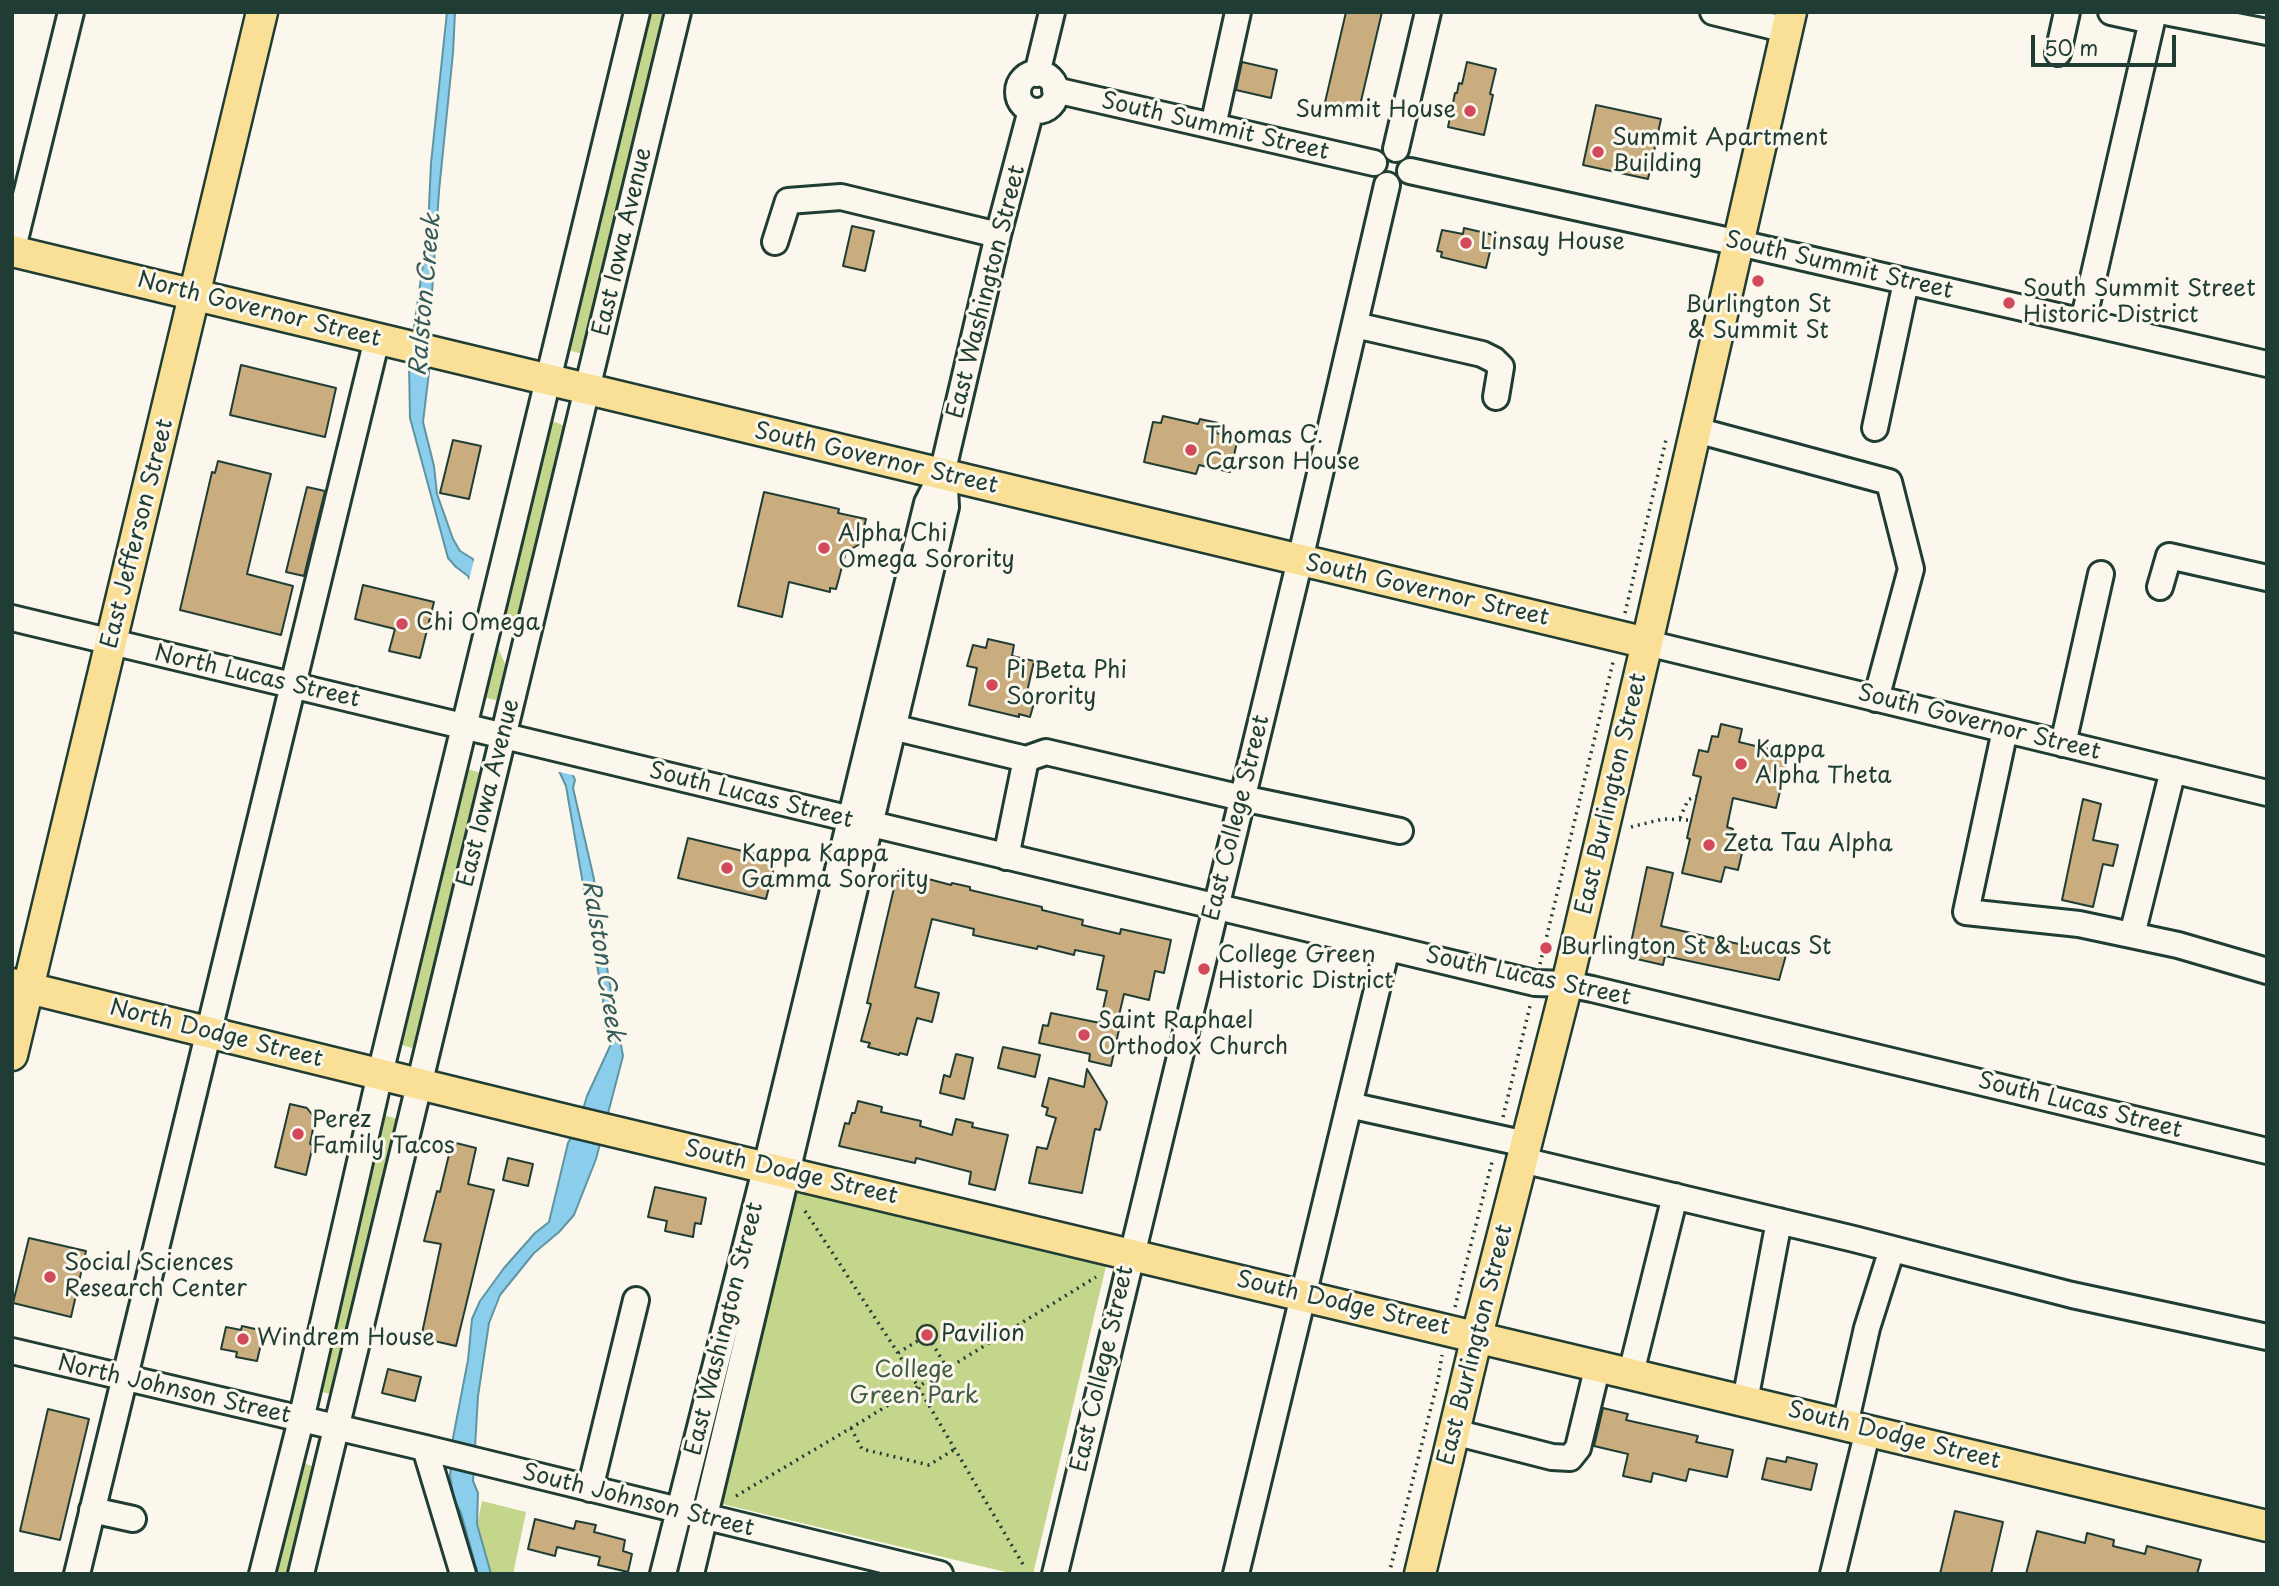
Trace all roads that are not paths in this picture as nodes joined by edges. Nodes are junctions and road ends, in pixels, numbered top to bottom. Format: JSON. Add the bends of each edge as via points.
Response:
{"nodes":[{"id":1,"x":71,"y":12,"type":"edge"},
{"id":2,"x":262,"y":12,"type":"edge"},
{"id":3,"x":637,"y":12,"type":"edge"},
{"id":4,"x":678,"y":12,"type":"edge"},
{"id":5,"x":1052,"y":12,"type":"edge"},
{"id":6,"x":1238,"y":12,"type":"edge"},
{"id":7,"x":1428,"y":12,"type":"edge"},
{"id":8,"x":1713,"y":12,"type":"edge"},
{"id":9,"x":2067,"y":12,"type":"edge"},
{"id":10,"x":2111,"y":12,"type":"edge"},
{"id":11,"x":2157,"y":15,"type":"edge"},
{"id":12,"x":1789,"y":21,"type":"edge"},
{"id":13,"x":2267,"y":32,"type":"edge"},
{"id":14,"x":2058,"y":53,"type":"dead end"},
{"id":15,"x":1046,"y":82,"type":"junction"},
{"id":16,"x":1213,"y":127,"type":"junction"},
{"id":17,"x":1396,"y":149,"type":"junction"},
{"id":18,"x":1374,"y":163,"type":"junction"},
{"id":19,"x":1410,"y":172,"type":"junction"},
{"id":20,"x":1387,"y":185,"type":"junction"},
{"id":21,"x":998,"y":235,"type":"junction"},
{"id":22,"x":775,"y":242,"type":"dead end"},
{"id":23,"x":1739,"y":243,"type":"junction"},
{"id":24,"x":12,"y":251,"type":"edge"},
{"id":25,"x":1906,"y":282,"type":"junction"},
{"id":26,"x":195,"y":294,"type":"junction"},
{"id":27,"x":2083,"y":322,"type":"junction"},
{"id":28,"x":1355,"y":325,"type":"junction"},
{"id":29,"x":390,"y":342,"type":"junction"},
{"id":30,"x":2267,"y":364,"type":"edge"},
{"id":31,"x":548,"y":379,"type":"junction"},
{"id":32,"x":588,"y":390,"type":"junction"},
{"id":33,"x":1496,"y":397,"type":"dead end"},
{"id":34,"x":1875,"y":428,"type":"dead end"},
{"id":35,"x":1682,"y":430,"type":"junction"},
{"id":36,"x":942,"y":474,"type":"junction"},
{"id":37,"x":1300,"y":560,"type":"junction"},
{"id":38,"x":2101,"y":574,"type":"dead end"},
{"id":39,"x":2267,"y":578,"type":"edge"},
{"id":40,"x":2160,"y":587,"type":"dead end"},
{"id":41,"x":12,"y":618,"type":"edge"},
{"id":42,"x":1633,"y":640,"type":"junction"},
{"id":43,"x":111,"y":642,"type":"junction"},
{"id":44,"x":292,"y":686,"type":"junction"},
{"id":45,"x":1876,"y":699,"type":"junction"},
{"id":46,"x":465,"y":727,"type":"junction"},
{"id":47,"x":892,"y":727,"type":"junction"},
{"id":48,"x":2005,"y":730,"type":"junction"},
{"id":49,"x":503,"y":736,"type":"junction"},
{"id":50,"x":2063,"y":744,"type":"junction"},
{"id":51,"x":1026,"y":760,"type":"junction"},
{"id":52,"x":2173,"y":770,"type":"junction"},
{"id":53,"x":2267,"y":793,"type":"edge"},
{"id":54,"x":1242,"y":798,"type":"junction"},
{"id":55,"x":859,"y":822,"type":"junction"},
{"id":56,"x":1400,"y":831,"type":"dead end"},
{"id":57,"x":1006,"y":857,"type":"junction"},
{"id":58,"x":1216,"y":907,"type":"junction"},
{"id":59,"x":2132,"y":935,"type":"junction"},
{"id":60,"x":1387,"y":947,"type":"junction"},
{"id":61,"x":2267,"y":971,"type":"edge"},
{"id":62,"x":1567,"y":984,"type":"junction"},
{"id":63,"x":20,"y":986,"type":"edge"},
{"id":64,"x":208,"y":1032,"type":"junction"},
{"id":65,"x":12,"y":1055,"type":"edge"},
{"id":66,"x":380,"y":1074,"type":"junction"},
{"id":67,"x":419,"y":1083,"type":"junction"},
{"id":68,"x":1349,"y":1105,"type":"junction"},
{"id":69,"x":1515,"y":1147,"type":"junction"},
{"id":70,"x":2267,"y":1151,"type":"edge"},
{"id":71,"x":777,"y":1169,"type":"junction"},
{"id":72,"x":1675,"y":1196,"type":"junction"},
{"id":73,"x":1779,"y":1221,"type":"junction"},
{"id":74,"x":1892,"y":1249,"type":"junction"},
{"id":75,"x":1131,"y":1255,"type":"junction"},
{"id":76,"x":1303,"y":1295,"type":"junction"},
{"id":77,"x":636,"y":1300,"type":"dead end"},
{"id":78,"x":1463,"y":1333,"type":"junction"},
{"id":79,"x":2267,"y":1337,"type":"edge"},
{"id":80,"x":12,"y":1351,"type":"edge"},
{"id":81,"x":1598,"y":1365,"type":"junction"},
{"id":82,"x":1630,"y":1373,"type":"junction"},
{"id":83,"x":124,"y":1378,"type":"junction"},
{"id":84,"x":1745,"y":1401,"type":"junction"},
{"id":85,"x":301,"y":1420,"type":"junction"},
{"id":86,"x":1857,"y":1427,"type":"junction"},
{"id":87,"x":336,"y":1428,"type":"junction"},
{"id":88,"x":1454,"y":1432,"type":"junction"},
{"id":89,"x":435,"y":1451,"type":"junction"},
{"id":90,"x":590,"y":1489,"type":"junction"},
{"id":91,"x":92,"y":1510,"type":"junction"},
{"id":92,"x":679,"y":1510,"type":"junction"},
{"id":93,"x":705,"y":1516,"type":"junction"},
{"id":94,"x":133,"y":1520,"type":"dead end"},
{"id":95,"x":2267,"y":1526,"type":"edge"},
{"id":96,"x":869,"y":1565,"type":"edge"},
{"id":97,"x":77,"y":1574,"type":"edge"},
{"id":98,"x":262,"y":1574,"type":"edge"},
{"id":99,"x":301,"y":1574,"type":"edge"},
{"id":100,"x":463,"y":1574,"type":"edge"},
{"id":101,"x":663,"y":1574,"type":"edge"},
{"id":102,"x":691,"y":1574,"type":"edge"},
{"id":103,"x":940,"y":1574,"type":"edge"},
{"id":104,"x":1055,"y":1574,"type":"edge"},
{"id":105,"x":1236,"y":1574,"type":"edge"},
{"id":106,"x":1420,"y":1574,"type":"edge"},
{"id":107,"x":1833,"y":1574,"type":"edge"}],
"edges":[{"from":1,"to":24,"type":"street"},
{"from":2,"to":26,"type":"main road","name":"East Jefferson Street"},
{"from":3,"to":31,"type":"street","name":"East Iowa Avenue"},
{"from":4,"to":32,"type":"street","name":"East Iowa Avenue"},
{"from":5,"to":15,"type":"street"},
{"from":6,"to":16,"type":"street"},
{"from":7,"to":17,"type":"street"},
{"from":8,"to":12,"type":"street"},
{"from":9,"to":14,"type":"street"},
{"from":10,"to":11,"type":"street"},
{"from":11,"to":13,"type":"street"},
{"from":11,"to":27,"type":"street"},
{"from":12,"to":23,"type":"main road","name":"East Burlington Street"},
{"from":15,"to":16,"type":"street","name":"South Summit Street"},
{"from":15,"to":21,"type":"street","name":"East Washington Street","via":[[1053,102],[1039,111],[1031,110]]},
{"from":16,"to":18,"type":"street","name":"South Summit Street"},
{"from":17,"to":18,"type":"street","via":[[1381,152]]},
{"from":17,"to":19,"type":"street","via":[[1405,154]]},
{"from":18,"to":20,"type":"street","via":[[1377,178]]},
{"from":19,"to":20,"type":"street","via":[[1398,185]]},
{"from":19,"to":23,"type":"street","name":"South Summit Street"},
{"from":20,"to":28,"type":"street","name":"East College Street"},
{"from":21,"to":22,"type":"street","via":[[841,197],[788,201]]},
{"from":21,"to":36,"type":"street","name":"East Washington Street"},
{"from":23,"to":25,"type":"street","name":"South Summit Street"},
{"from":23,"to":35,"type":"main road","name":"East Burlington Street"},
{"from":24,"to":26,"type":"main road","name":"North Governor Street"},
{"from":25,"to":27,"type":"street","name":"South Summit Street"},
{"from":25,"to":34,"type":"street"},
{"from":26,"to":29,"type":"main road","name":"North Governor Street"},
{"from":26,"to":43,"type":"main road","name":"East Jefferson Street"},
{"from":27,"to":30,"type":"street","name":"South Summit Street"},
{"from":28,"to":33,"type":"street","via":[[1494,360],[1501,367]]},
{"from":28,"to":37,"type":"street","name":"East College Street"},
{"from":29,"to":31,"type":"main road","name":"North Governor Street"},
{"from":29,"to":44,"type":"street"},
{"from":31,"to":32,"type":"main road","name":"North Governor Street"},
{"from":31,"to":46,"type":"street","name":"East Iowa Avenue"},
{"from":32,"to":36,"type":"main road","name":"South Governor Street"},
{"from":32,"to":49,"type":"street","name":"East Iowa Avenue"},
{"from":35,"to":42,"type":"main road","name":"East Burlington Street"},
{"from":35,"to":45,"type":"street","via":[[1889,482],[1911,569]]},
{"from":36,"to":37,"type":"main road","name":"South Governor Street"},
{"from":36,"to":47,"type":"street","name":"East Washington Street","via":[[946,507]]},
{"from":36,"to":55,"type":"street","name":"East Washington Street","via":[[927,503]]},
{"from":37,"to":42,"type":"main road","name":"South Governor Street"},
{"from":37,"to":54,"type":"street","name":"East College Street"},
{"from":38,"to":50,"type":"street"},
{"from":39,"to":40,"type":"street","via":[[2169,556]]},
{"from":41,"to":43,"type":"street","name":"North Lucas Street"},
{"from":42,"to":45,"type":"street","name":"South Governor Street"},
{"from":42,"to":62,"type":"main road","name":"East Burlington Street"},
{"from":43,"to":44,"type":"street","name":"North Lucas Street"},
{"from":43,"to":63,"type":"main road","name":"East Jefferson Street"},
{"from":44,"to":46,"type":"street","name":"North Lucas Street"},
{"from":44,"to":64,"type":"street"},
{"from":45,"to":48,"type":"street","name":"South Governor Street"},
{"from":46,"to":49,"type":"street","name":"North Lucas Street"},
{"from":46,"to":66,"type":"street","name":"East Iowa Avenue"},
{"from":47,"to":51,"type":"street"},
{"from":47,"to":55,"type":"street","name":"East Washington Street"},
{"from":48,"to":50,"type":"street","name":"South Governor Street"},
{"from":48,"to":59,"type":"street","via":[[1966,912],[2079,924]]},
{"from":49,"to":55,"type":"street","name":"South Lucas Street"},
{"from":49,"to":67,"type":"street","name":"East Iowa Avenue"},
{"from":50,"to":52,"type":"street","name":"South Governor Street"},
{"from":51,"to":54,"type":"street","via":[[1046,752]]},
{"from":51,"to":57,"type":"street"},
{"from":52,"to":53,"type":"street","name":"South Governor Street"},
{"from":52,"to":59,"type":"street"},
{"from":54,"to":56,"type":"street"},
{"from":54,"to":58,"type":"street","name":"East College Street"},
{"from":55,"to":57,"type":"street","name":"South Lucas Street"},
{"from":55,"to":71,"type":"street","name":"East Washington Street"},
{"from":57,"to":58,"type":"street","name":"South Lucas Street"},
{"from":58,"to":60,"type":"street","name":"South Lucas Street"},
{"from":58,"to":75,"type":"street","name":"East College Street"},
{"from":59,"to":61,"type":"street"},
{"from":60,"to":62,"type":"street","name":"South Lucas Street","via":[[1535,983]]},
{"from":60,"to":68,"type":"street"},
{"from":62,"to":69,"type":"main road","name":"East Burlington Street"},
{"from":62,"to":70,"type":"street","name":"South Lucas Street"},
{"from":63,"to":64,"type":"main road","name":"North Dodge Street"},
{"from":63,"to":65,"type":"main road","name":"East Jefferson Street"},
{"from":64,"to":66,"type":"main road","name":"North Dodge Street"},
{"from":64,"to":83,"type":"street"},
{"from":66,"to":67,"type":"main road","name":"North Dodge Street"},
{"from":66,"to":85,"type":"street","name":"East Iowa Avenue"},
{"from":67,"to":71,"type":"main road","name":"South Dodge Street"},
{"from":67,"to":87,"type":"street","name":"East Iowa Avenue"},
{"from":68,"to":69,"type":"street"},
{"from":68,"to":76,"type":"street"},
{"from":69,"to":72,"type":"street"},
{"from":69,"to":78,"type":"main road","name":"East Burlington Street"},
{"from":71,"to":75,"type":"main road","name":"South Dodge Street"},
{"from":71,"to":92,"type":"street","name":"East Washington Street"},
{"from":71,"to":93,"type":"street","name":"East Washington Street"},
{"from":72,"to":73,"type":"street"},
{"from":72,"to":82,"type":"street"},
{"from":73,"to":74,"type":"street"},
{"from":73,"to":84,"type":"street"},
{"from":74,"to":79,"type":"street","via":[[2072,1295]]},
{"from":74,"to":86,"type":"street","via":[[1867,1328]]},
{"from":75,"to":76,"type":"main road","name":"South Dodge Street"},
{"from":75,"to":104,"type":"street","name":"East College Street"},
{"from":76,"to":78,"type":"main road","name":"South Dodge Street"},
{"from":76,"to":105,"type":"street"},
{"from":77,"to":90,"type":"street"},
{"from":78,"to":81,"type":"main road","name":"South Dodge Street"},
{"from":78,"to":88,"type":"main road","name":"East Burlington Street"},
{"from":80,"to":83,"type":"street","name":"North Johnson Street"},
{"from":81,"to":82,"type":"main road","name":"South Dodge Street"},
{"from":81,"to":88,"type":"street","via":[[1578,1448],[1570,1458]]},
{"from":82,"to":84,"type":"main road","name":"South Dodge Street"},
{"from":83,"to":85,"type":"street","name":"North Johnson Street"},
{"from":83,"to":91,"type":"street"},
{"from":84,"to":86,"type":"main road","name":"South Dodge Street"},
{"from":85,"to":87,"type":"street","name":"North Johnson Street"},
{"from":85,"to":98,"type":"street","name":"East Iowa Avenue"},
{"from":86,"to":95,"type":"main road","name":"South Dodge Street"},
{"from":86,"to":107,"type":"street"},
{"from":87,"to":89,"type":"street","name":"South Johnson Street"},
{"from":87,"to":99,"type":"street","name":"East Iowa Avenue"},
{"from":88,"to":106,"type":"main road","name":"East Burlington Street"},
{"from":89,"to":90,"type":"street","name":"South Johnson Street"},
{"from":89,"to":100,"type":"street"},
{"from":90,"to":92,"type":"street","name":"South Johnson Street"},
{"from":91,"to":94,"type":"street"},
{"from":91,"to":97,"type":"street"},
{"from":92,"to":93,"type":"street","name":"South Johnson Street"},
{"from":92,"to":101,"type":"street","name":"East Washington Street"},
{"from":93,"to":96,"type":"street","name":"South Johnson Street"},
{"from":93,"to":102,"type":"street","name":"East Washington Street"},
{"from":96,"to":103,"type":"street","name":"South Johnson Street"}]}
